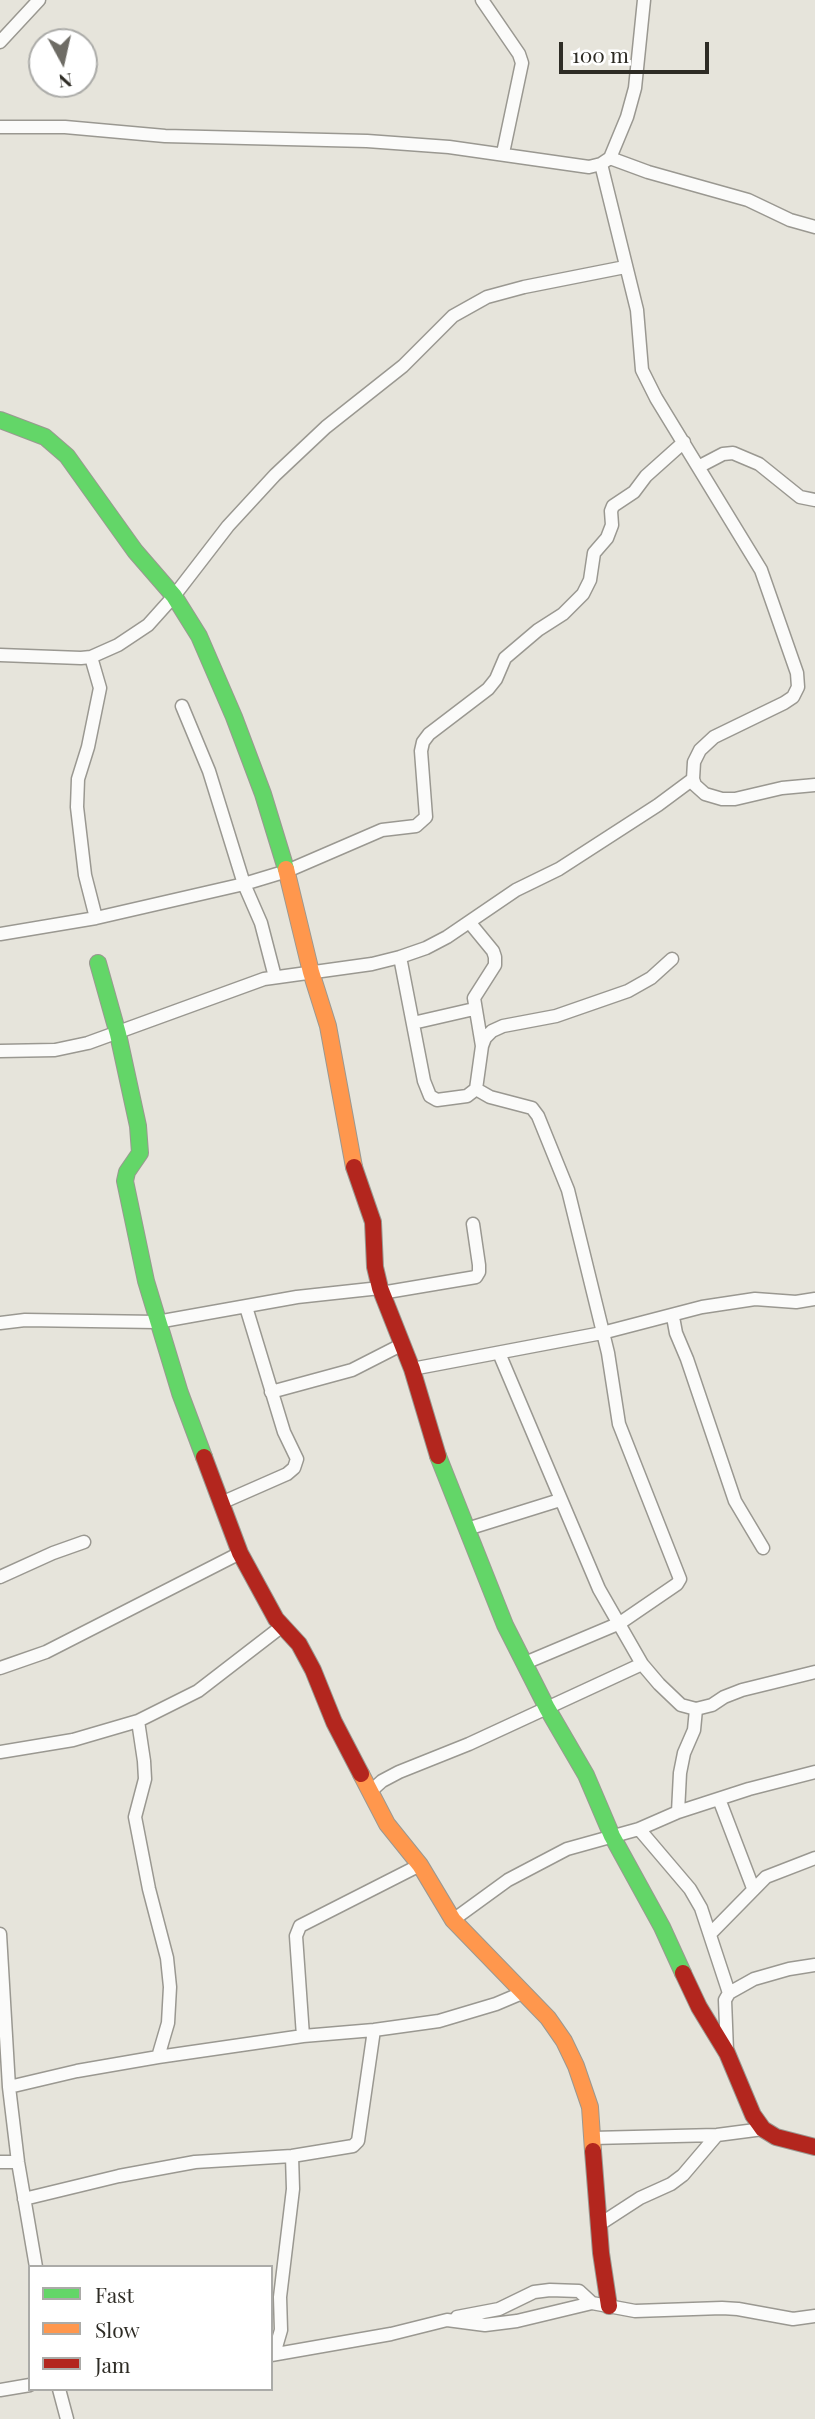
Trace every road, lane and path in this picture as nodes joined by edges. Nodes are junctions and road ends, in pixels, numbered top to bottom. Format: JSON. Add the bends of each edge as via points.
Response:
{"nodes":[{"id":1,"x":38,"y":0,"type":"edge"},
{"id":2,"x":482,"y":0,"type":"edge"},
{"id":3,"x":644,"y":0,"type":"edge"},
{"id":4,"x":0,"y":42,"type":"edge"},
{"id":5,"x":0,"y":127,"type":"edge"},
{"id":6,"x":503,"y":153,"type":"junction"},
{"id":7,"x":606,"y":161,"type":"junction"},
{"id":8,"x":815,"y":227,"type":"edge"},
{"id":9,"x":625,"y":267,"type":"junction"},
{"id":10,"x":0,"y":420,"type":"edge"},
{"id":11,"x":684,"y":442,"type":"junction"},
{"id":12,"x":700,"y":466,"type":"junction"},
{"id":13,"x":815,"y":500,"type":"edge"},
{"id":14,"x":174,"y":596,"type":"junction"},
{"id":15,"x":0,"y":655,"type":"edge"},
{"id":16,"x":91,"y":657,"type":"junction"},
{"id":17,"x":182,"y":706,"type":"dead end"},
{"id":18,"x":693,"y":779,"type":"junction"},
{"id":19,"x":815,"y":785,"type":"edge"},
{"id":20,"x":287,"y":871,"type":"junction"},
{"id":21,"x":244,"y":884,"type":"junction"},
{"id":22,"x":96,"y":918,"type":"junction"},
{"id":23,"x":470,"y":923,"type":"junction"},
{"id":24,"x":0,"y":934,"type":"edge"},
{"id":25,"x":400,"y":957,"type":"junction"},
{"id":26,"x":672,"y":959,"type":"dead end"},
{"id":27,"x":98,"y":964,"type":"dead end"},
{"id":28,"x":311,"y":972,"type":"junction"},
{"id":29,"x":275,"y":977,"type":"junction"},
{"id":30,"x":474,"y":1009,"type":"junction"},
{"id":31,"x":413,"y":1023,"type":"junction"},
{"id":32,"x":118,"y":1034,"type":"junction"},
{"id":33,"x":482,"y":1046,"type":"junction"},
{"id":34,"x":0,"y":1051,"type":"edge"},
{"id":35,"x":476,"y":1089,"type":"junction"},
{"id":36,"x":473,"y":1224,"type":"dead end"},
{"id":37,"x":380,"y":1291,"type":"junction"},
{"id":38,"x":815,"y":1299,"type":"edge"},
{"id":39,"x":246,"y":1307,"type":"junction"},
{"id":40,"x":673,"y":1317,"type":"junction"},
{"id":41,"x":157,"y":1322,"type":"junction"},
{"id":42,"x":0,"y":1323,"type":"edge"},
{"id":43,"x":602,"y":1333,"type":"junction"},
{"id":44,"x":401,"y":1345,"type":"junction"},
{"id":45,"x":499,"y":1353,"type":"junction"},
{"id":46,"x":412,"y":1369,"type":"junction"},
{"id":47,"x":271,"y":1392,"type":"junction"},
{"id":48,"x":560,"y":1500,"type":"junction"},
{"id":49,"x":221,"y":1503,"type":"junction"},
{"id":50,"x":467,"y":1529,"type":"junction"},
{"id":51,"x":84,"y":1542,"type":"dead end"},
{"id":52,"x":764,"y":1548,"type":"dead end"},
{"id":53,"x":240,"y":1553,"type":"junction"},
{"id":54,"x":0,"y":1577,"type":"edge"},
{"id":55,"x":620,"y":1623,"type":"junction"},
{"id":56,"x":281,"y":1627,"type":"junction"},
{"id":57,"x":525,"y":1662,"type":"junction"},
{"id":58,"x":642,"y":1664,"type":"junction"},
{"id":59,"x":0,"y":1668,"type":"edge"},
{"id":60,"x":815,"y":1672,"type":"edge"},
{"id":61,"x":547,"y":1708,"type":"junction"},
{"id":62,"x":696,"y":1709,"type":"junction"},
{"id":63,"x":138,"y":1721,"type":"junction"},
{"id":64,"x":0,"y":1752,"type":"edge"},
{"id":65,"x":815,"y":1772,"type":"edge"},
{"id":66,"x":371,"y":1791,"type":"junction"},
{"id":67,"x":719,"y":1799,"type":"junction"},
{"id":68,"x":678,"y":1812,"type":"junction"},
{"id":69,"x":639,"y":1829,"type":"junction"},
{"id":70,"x":612,"y":1836,"type":"junction"},
{"id":71,"x":815,"y":1858,"type":"edge"},
{"id":72,"x":420,"y":1865,"type":"junction"},
{"id":73,"x":753,"y":1888,"type":"junction"},
{"id":74,"x":453,"y":1920,"type":"junction"},
{"id":75,"x":711,"y":1933,"type":"junction"},
{"id":76,"x":0,"y":1934,"type":"edge"},
{"id":77,"x":815,"y":1965,"type":"edge"},
{"id":78,"x":522,"y":1993,"type":"junction"},
{"id":79,"x":729,"y":1993,"type":"junction"},
{"id":80,"x":374,"y":2030,"type":"junction"},
{"id":81,"x":303,"y":2036,"type":"junction"},
{"id":82,"x":727,"y":2053,"type":"junction"},
{"id":83,"x":158,"y":2057,"type":"junction"},
{"id":84,"x":9,"y":2087,"type":"junction"},
{"id":85,"x":763,"y":2129,"type":"junction"},
{"id":86,"x":717,"y":2135,"type":"junction"},
{"id":87,"x":592,"y":2138,"type":"junction"},
{"id":88,"x":815,"y":2147,"type":"edge"},
{"id":89,"x":292,"y":2156,"type":"junction"},
{"id":90,"x":0,"y":2162,"type":"edge"},
{"id":91,"x":18,"y":2162,"type":"junction"},
{"id":92,"x":24,"y":2199,"type":"junction"},
{"id":93,"x":600,"y":2224,"type":"junction"},
{"id":94,"x":36,"y":2265,"type":"edge"},
{"id":95,"x":601,"y":2304,"type":"junction"},
{"id":96,"x":815,"y":2316,"type":"edge"},
{"id":97,"x":457,"y":2317,"type":"dead end"},
{"id":98,"x":273,"y":2355,"type":"edge"},
{"id":99,"x":28,"y":2385,"type":"edge"},
{"id":100,"x":0,"y":2390,"type":"edge"},
{"id":101,"x":59,"y":2391,"type":"edge"},
{"id":102,"x":66,"y":2419,"type":"edge"}],
"edges":[{"from":1,"to":4,"type":"street"},
{"from":2,"to":6,"type":"street","via":[[522,63]]},
{"from":3,"to":7,"type":"street","via":[[635,88]]},
{"from":5,"to":6,"type":"street","via":[[367,141]]},
{"from":6,"to":7,"type":"street","via":[[580,167]]},
{"from":7,"to":8,"type":"street","via":[[748,201]]},
{"from":7,"to":9,"type":"street"},
{"from":9,"to":11,"type":"street","via":[[637,310],[642,370]]},
{"from":9,"to":14,"type":"street","via":[[487,297],[453,316],[403,366],[275,475]]},
{"from":10,"to":14,"type":"street","via":[[45,437],[67,456],[135,551]]},
{"from":11,"to":12,"type":"street"},
{"from":11,"to":20,"type":"street","via":[[646,475],[634,492],[613,506],[612,525],[594,553],[583,594],[505,658],[488,689],[429,734],[421,751],[426,817],[416,826],[382,831]]},
{"from":12,"to":13,"type":"street","via":[[733,453],[759,464],[800,497]]},
{"from":12,"to":18,"type":"street","via":[[761,570],[798,687],[785,703],[714,737],[700,750]]},
{"from":14,"to":16,"type":"street","via":[[148,625]]},
{"from":14,"to":20,"type":"street","via":[[199,636],[234,717]]},
{"from":15,"to":16,"type":"street"},
{"from":16,"to":22,"type":"street","via":[[99,679],[99,698],[78,779],[77,807],[85,875]]},
{"from":17,"to":21,"type":"street"},
{"from":18,"to":19,"type":"street","via":[[705,794],[722,799]]},
{"from":18,"to":23,"type":"street","via":[[658,806],[559,869],[516,890]]},
{"from":20,"to":21,"type":"street"},
{"from":20,"to":28,"type":"street"},
{"from":21,"to":22,"type":"street"},
{"from":21,"to":29,"type":"street","via":[[261,923]]},
{"from":22,"to":24,"type":"street"},
{"from":23,"to":25,"type":"street","via":[[437,943]]},
{"from":23,"to":30,"type":"street","via":[[495,957],[495,965],[474,998]]},
{"from":25,"to":28,"type":"street"},
{"from":25,"to":31,"type":"street"},
{"from":26,"to":33,"type":"street","via":[[628,991],[556,1016],[503,1026],[485,1038]]},
{"from":27,"to":32,"type":"street"},
{"from":28,"to":29,"type":"street"},
{"from":28,"to":37,"type":"street","via":[[328,1026],[356,1176],[373,1222]]},
{"from":29,"to":32,"type":"street"},
{"from":30,"to":31,"type":"street"},
{"from":30,"to":33,"type":"street"},
{"from":31,"to":35,"type":"street","via":[[430,1096],[451,1099]]},
{"from":32,"to":34,"type":"street","via":[[55,1050]]},
{"from":32,"to":41,"type":"street","via":[[140,1153],[125,1181]]},
{"from":33,"to":35,"type":"street"},
{"from":35,"to":43,"type":"street","via":[[532,1108],[538,1116],[568,1190]]},
{"from":36,"to":37,"type":"street","via":[[479,1265],[476,1277]]},
{"from":37,"to":39,"type":"street","via":[[297,1297]]},
{"from":37,"to":44,"type":"street"},
{"from":38,"to":40,"type":"street","via":[[755,1299],[702,1307]]},
{"from":39,"to":41,"type":"street"},
{"from":39,"to":47,"type":"street"},
{"from":40,"to":43,"type":"street"},
{"from":40,"to":52,"type":"street","via":[[735,1502]]},
{"from":41,"to":42,"type":"street"},
{"from":41,"to":49,"type":"street"},
{"from":43,"to":45,"type":"street"},
{"from":43,"to":55,"type":"street","via":[[619,1424],[680,1579]]},
{"from":44,"to":46,"type":"street"},
{"from":44,"to":47,"type":"street","via":[[352,1370]]},
{"from":45,"to":46,"type":"street"},
{"from":45,"to":48,"type":"street"},
{"from":46,"to":50,"type":"street","via":[[441,1467]]},
{"from":47,"to":49,"type":"street","via":[[286,1440],[296,1454],[296,1465],[287,1474]]},
{"from":48,"to":50,"type":"street"},
{"from":48,"to":55,"type":"street","via":[[599,1589]]},
{"from":49,"to":53,"type":"street"},
{"from":50,"to":57,"type":"street","via":[[505,1625]]},
{"from":51,"to":54,"type":"street"},
{"from":53,"to":56,"type":"street"},
{"from":53,"to":59,"type":"street","via":[[46,1652]]},
{"from":55,"to":57,"type":"street"},
{"from":55,"to":58,"type":"street"},
{"from":56,"to":63,"type":"street","via":[[198,1691]]},
{"from":56,"to":66,"type":"street","via":[[299,1644]]},
{"from":57,"to":61,"type":"street"},
{"from":58,"to":61,"type":"street"},
{"from":58,"to":62,"type":"street","via":[[681,1705]]},
{"from":60,"to":62,"type":"street","via":[[742,1690]]},
{"from":61,"to":66,"type":"street","via":[[399,1772]]},
{"from":61,"to":70,"type":"street","via":[[586,1774]]},
{"from":62,"to":68,"type":"street","via":[[680,1773]]},
{"from":63,"to":64,"type":"street","via":[[73,1740]]},
{"from":63,"to":83,"type":"street","via":[[145,1779],[135,1817],[170,1987],[168,2023]]},
{"from":65,"to":67,"type":"street"},
{"from":66,"to":72,"type":"street","via":[[387,1824]]},
{"from":67,"to":68,"type":"street"},
{"from":67,"to":73,"type":"street"},
{"from":68,"to":69,"type":"street"},
{"from":69,"to":70,"type":"street"},
{"from":69,"to":75,"type":"street","via":[[690,1889]]},
{"from":70,"to":74,"type":"street","via":[[543,1860]]},
{"from":70,"to":82,"type":"street"},
{"from":71,"to":73,"type":"street","via":[[766,1877]]},
{"from":72,"to":74,"type":"street"},
{"from":72,"to":81,"type":"street","via":[[300,1926],[296,1936]]},
{"from":73,"to":75,"type":"street"},
{"from":74,"to":78,"type":"street"},
{"from":75,"to":79,"type":"street"},
{"from":76,"to":84,"type":"street"},
{"from":77,"to":79,"type":"street","via":[[754,1979]]},
{"from":78,"to":80,"type":"street","via":[[439,2021]]},
{"from":78,"to":87,"type":"street","via":[[555,2028],[576,2066],[590,2107]]},
{"from":79,"to":82,"type":"street","via":[[725,2000]]},
{"from":80,"to":81,"type":"street"},
{"from":80,"to":89,"type":"street","via":[[358,2141],[349,2148]]},
{"from":81,"to":83,"type":"street"},
{"from":82,"to":85,"type":"street"},
{"from":83,"to":84,"type":"street"},
{"from":84,"to":91,"type":"street"},
{"from":85,"to":86,"type":"street"},
{"from":85,"to":88,"type":"street"},
{"from":86,"to":87,"type":"street"},
{"from":86,"to":93,"type":"street","via":[[683,2175]]},
{"from":87,"to":93,"type":"street"},
{"from":89,"to":92,"type":"street","via":[[195,2162]]},
{"from":89,"to":98,"type":"street","via":[[281,2330]]},
{"from":90,"to":91,"type":"street"},
{"from":91,"to":92,"type":"street"},
{"from":92,"to":94,"type":"street"},
{"from":93,"to":95,"type":"street"},
{"from":95,"to":96,"type":"street","via":[[635,2311],[738,2309],[793,2319]]},
{"from":95,"to":97,"type":"street","via":[[579,2291],[550,2290],[534,2292],[499,2309]]},
{"from":95,"to":98,"type":"street","via":[[485,2325],[447,2320]]},
{"from":99,"to":100,"type":"street"},
{"from":101,"to":102,"type":"street"}]}
